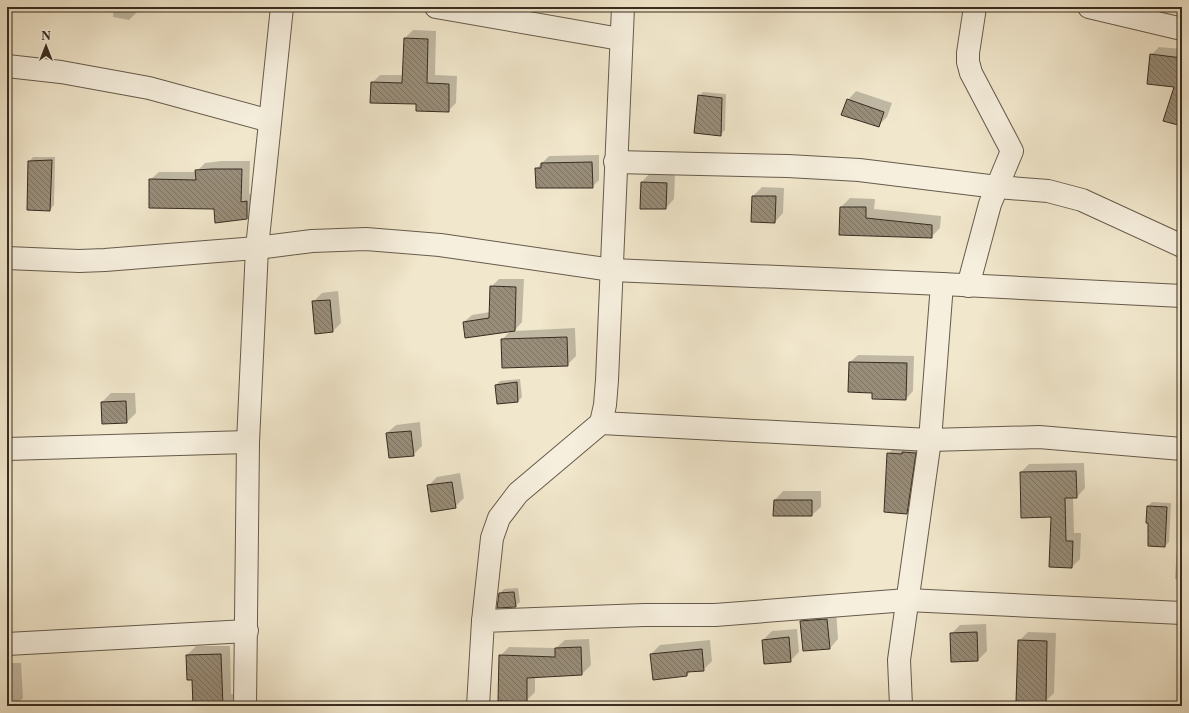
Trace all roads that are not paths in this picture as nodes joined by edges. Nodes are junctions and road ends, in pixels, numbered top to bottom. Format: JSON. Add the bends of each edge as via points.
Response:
{"nodes":[{"id":1,"x":282,"y":7,"type":"edge"},
{"id":2,"x":436,"y":7,"type":"edge"},
{"id":3,"x":623,"y":7,"type":"edge"},
{"id":4,"x":975,"y":7,"type":"edge"},
{"id":5,"x":1089,"y":7,"type":"edge"},
{"id":6,"x":1182,"y":29,"type":"edge"},
{"id":7,"x":620,"y":39,"type":"junction"},
{"id":8,"x":7,"y":66,"type":"edge"},
{"id":9,"x":270,"y":120,"type":"junction"},
{"id":10,"x":615,"y":162,"type":"junction"},
{"id":11,"x":997,"y":187,"type":"junction"},
{"id":12,"x":1182,"y":246,"type":"edge"},
{"id":13,"x":257,"y":248,"type":"junction"},
{"id":14,"x":7,"y":258,"type":"edge"},
{"id":15,"x":612,"y":270,"type":"junction"},
{"id":16,"x":942,"y":284,"type":"junction"},
{"id":17,"x":968,"y":286,"type":"junction"},
{"id":18,"x":1182,"y":296,"type":"edge"},
{"id":19,"x":601,"y":423,"type":"junction"},
{"id":20,"x":930,"y":440,"type":"junction"},
{"id":21,"x":248,"y":442,"type":"junction"},
{"id":22,"x":7,"y":448,"type":"edge"},
{"id":23,"x":1182,"y":448,"type":"edge"},
{"id":24,"x":907,"y":600,"type":"junction"},
{"id":25,"x":1182,"y":613,"type":"edge"},
{"id":26,"x":483,"y":621,"type":"junction"},
{"id":27,"x":247,"y":631,"type":"junction"},
{"id":28,"x":7,"y":644,"type":"edge"},
{"id":29,"x":245,"y":706,"type":"edge"},
{"id":30,"x":478,"y":706,"type":"edge"},
{"id":31,"x":901,"y":706,"type":"edge"}],
"edges":[{"from":1,"to":9,"type":"street"},
{"from":2,"to":7,"type":"street"},
{"from":3,"to":7,"type":"street"},
{"from":4,"to":11,"type":"street","via":[[968,62],[971,74],[1012,151]]},
{"from":5,"to":6,"type":"street"},
{"from":7,"to":10,"type":"street"},
{"from":8,"to":9,"type":"street","via":[[61,72],[149,88]]},
{"from":9,"to":13,"type":"street"},
{"from":10,"to":11,"type":"street","via":[[859,170]]},
{"from":10,"to":15,"type":"street"},
{"from":11,"to":12,"type":"street","via":[[1048,191],[1082,200]]},
{"from":11,"to":17,"type":"street"},
{"from":13,"to":14,"type":"street","via":[[86,260]]},
{"from":13,"to":15,"type":"street","via":[[312,241],[366,239],[440,245]]},
{"from":13,"to":21,"type":"street"},
{"from":15,"to":16,"type":"street"},
{"from":15,"to":19,"type":"street","via":[[606,386]]},
{"from":16,"to":17,"type":"street"},
{"from":16,"to":20,"type":"street"},
{"from":17,"to":18,"type":"street"},
{"from":19,"to":20,"type":"street"},
{"from":19,"to":26,"type":"street","via":[[518,493],[499,518],[492,538]]},
{"from":20,"to":23,"type":"street","via":[[1039,437]]},
{"from":20,"to":24,"type":"street"},
{"from":21,"to":22,"type":"street"},
{"from":21,"to":27,"type":"street"},
{"from":24,"to":25,"type":"street"},
{"from":24,"to":26,"type":"street","via":[[716,615]]},
{"from":24,"to":31,"type":"street","via":[[899,660]]},
{"from":26,"to":30,"type":"street"},
{"from":27,"to":28,"type":"street"},
{"from":27,"to":29,"type":"street"}]}
